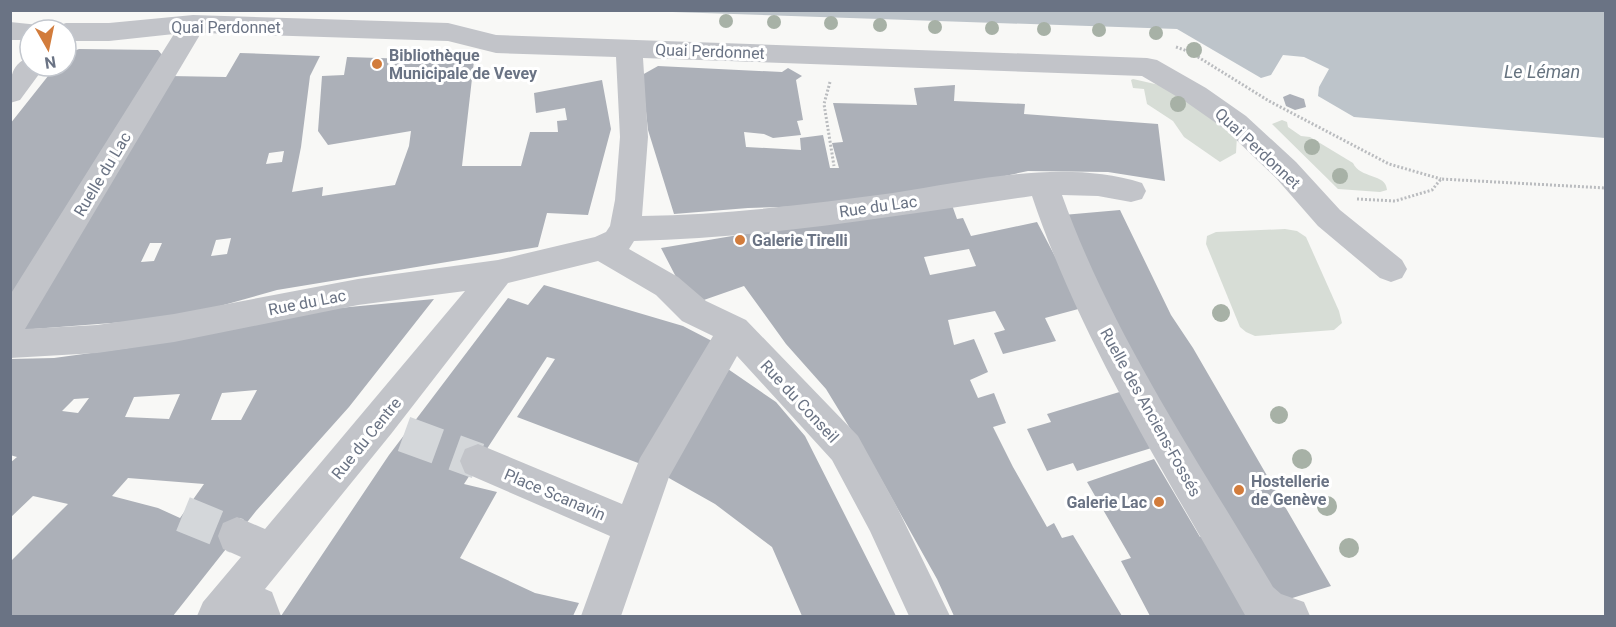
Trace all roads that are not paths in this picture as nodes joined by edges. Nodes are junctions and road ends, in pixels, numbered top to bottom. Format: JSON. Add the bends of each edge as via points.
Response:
{"nodes":[{"id":1,"x":193,"y":24,"type":"junction"},
{"id":2,"x":78,"y":32,"type":"edge"},
{"id":3,"x":629,"y":49,"type":"junction"},
{"id":4,"x":22,"y":78,"type":"edge"},
{"id":5,"x":10,"y":93,"type":"edge"},
{"id":6,"x":1043,"y":183,"type":"junction"},
{"id":7,"x":1131,"y":191,"type":"dead end"},
{"id":8,"x":613,"y":238,"type":"junction"},
{"id":9,"x":1391,"y":269,"type":"dead end"},
{"id":10,"x":498,"y":273,"type":"junction"},
{"id":11,"x":10,"y":324,"type":"edge"},
{"id":12,"x":734,"y":330,"type":"junction"},
{"id":13,"x":10,"y":344,"type":"edge"},
{"id":14,"x":478,"y":461,"type":"tunnel mouth"},
{"id":15,"x":633,"y":527,"type":"junction"},
{"id":16,"x":237,"y":536,"type":"tunnel mouth"},
{"id":17,"x":272,"y":551,"type":"junction"},
{"id":18,"x":236,"y":611,"type":"edge"},
{"id":19,"x":601,"y":616,"type":"edge"},
{"id":20,"x":930,"y":616,"type":"edge"},
{"id":21,"x":1290,"y":616,"type":"edge"}],
"edges":[{"from":1,"to":2,"type":"street","name":"Quai Perdonnet"},
{"from":1,"to":3,"type":"street","name":"Quai Perdonnet","via":[[448,32],[496,44]]},
{"from":1,"to":11,"type":"street","name":"Ruelle du Lac"},
{"from":3,"to":8,"type":"street","via":[[634,137],[630,200]]},
{"from":3,"to":9,"type":"street","name":"Quai Perdonnet","via":[[1147,67],[1221,110],[1286,170],[1329,218]]},
{"from":4,"to":5,"type":"street"},
{"from":6,"to":7,"type":"street","name":"Rue du Lac"},
{"from":6,"to":8,"type":"street","name":"Rue du Lac","via":[[817,215],[671,228]]},
{"from":6,"to":21,"type":"street","name":"Ruelle des Anciens-Fossés","via":[[1053,214],[1119,358],[1259,601],[1272,613]]},
{"from":8,"to":10,"type":"street","name":"Rue du Lac"},
{"from":8,"to":12,"type":"street","name":"Rue du Conseil","via":[[694,310]]},
{"from":10,"to":13,"type":"street","name":"Rue du Lac","via":[[358,292],[164,330]]},
{"from":10,"to":17,"type":"street","name":"Rue du Centre","via":[[391,428]]},
{"from":12,"to":15,"type":"street","via":[[653,470]]},
{"from":12,"to":20,"type":"street","name":"Rue du Conseil","via":[[844,448]]},
{"from":14,"to":15,"type":"street","name":"Place Scanavin"},
{"from":15,"to":19,"type":"street"},
{"from":16,"to":17,"type":"street"},
{"from":17,"to":18,"type":"street","name":"Rue du Centre"}]}
